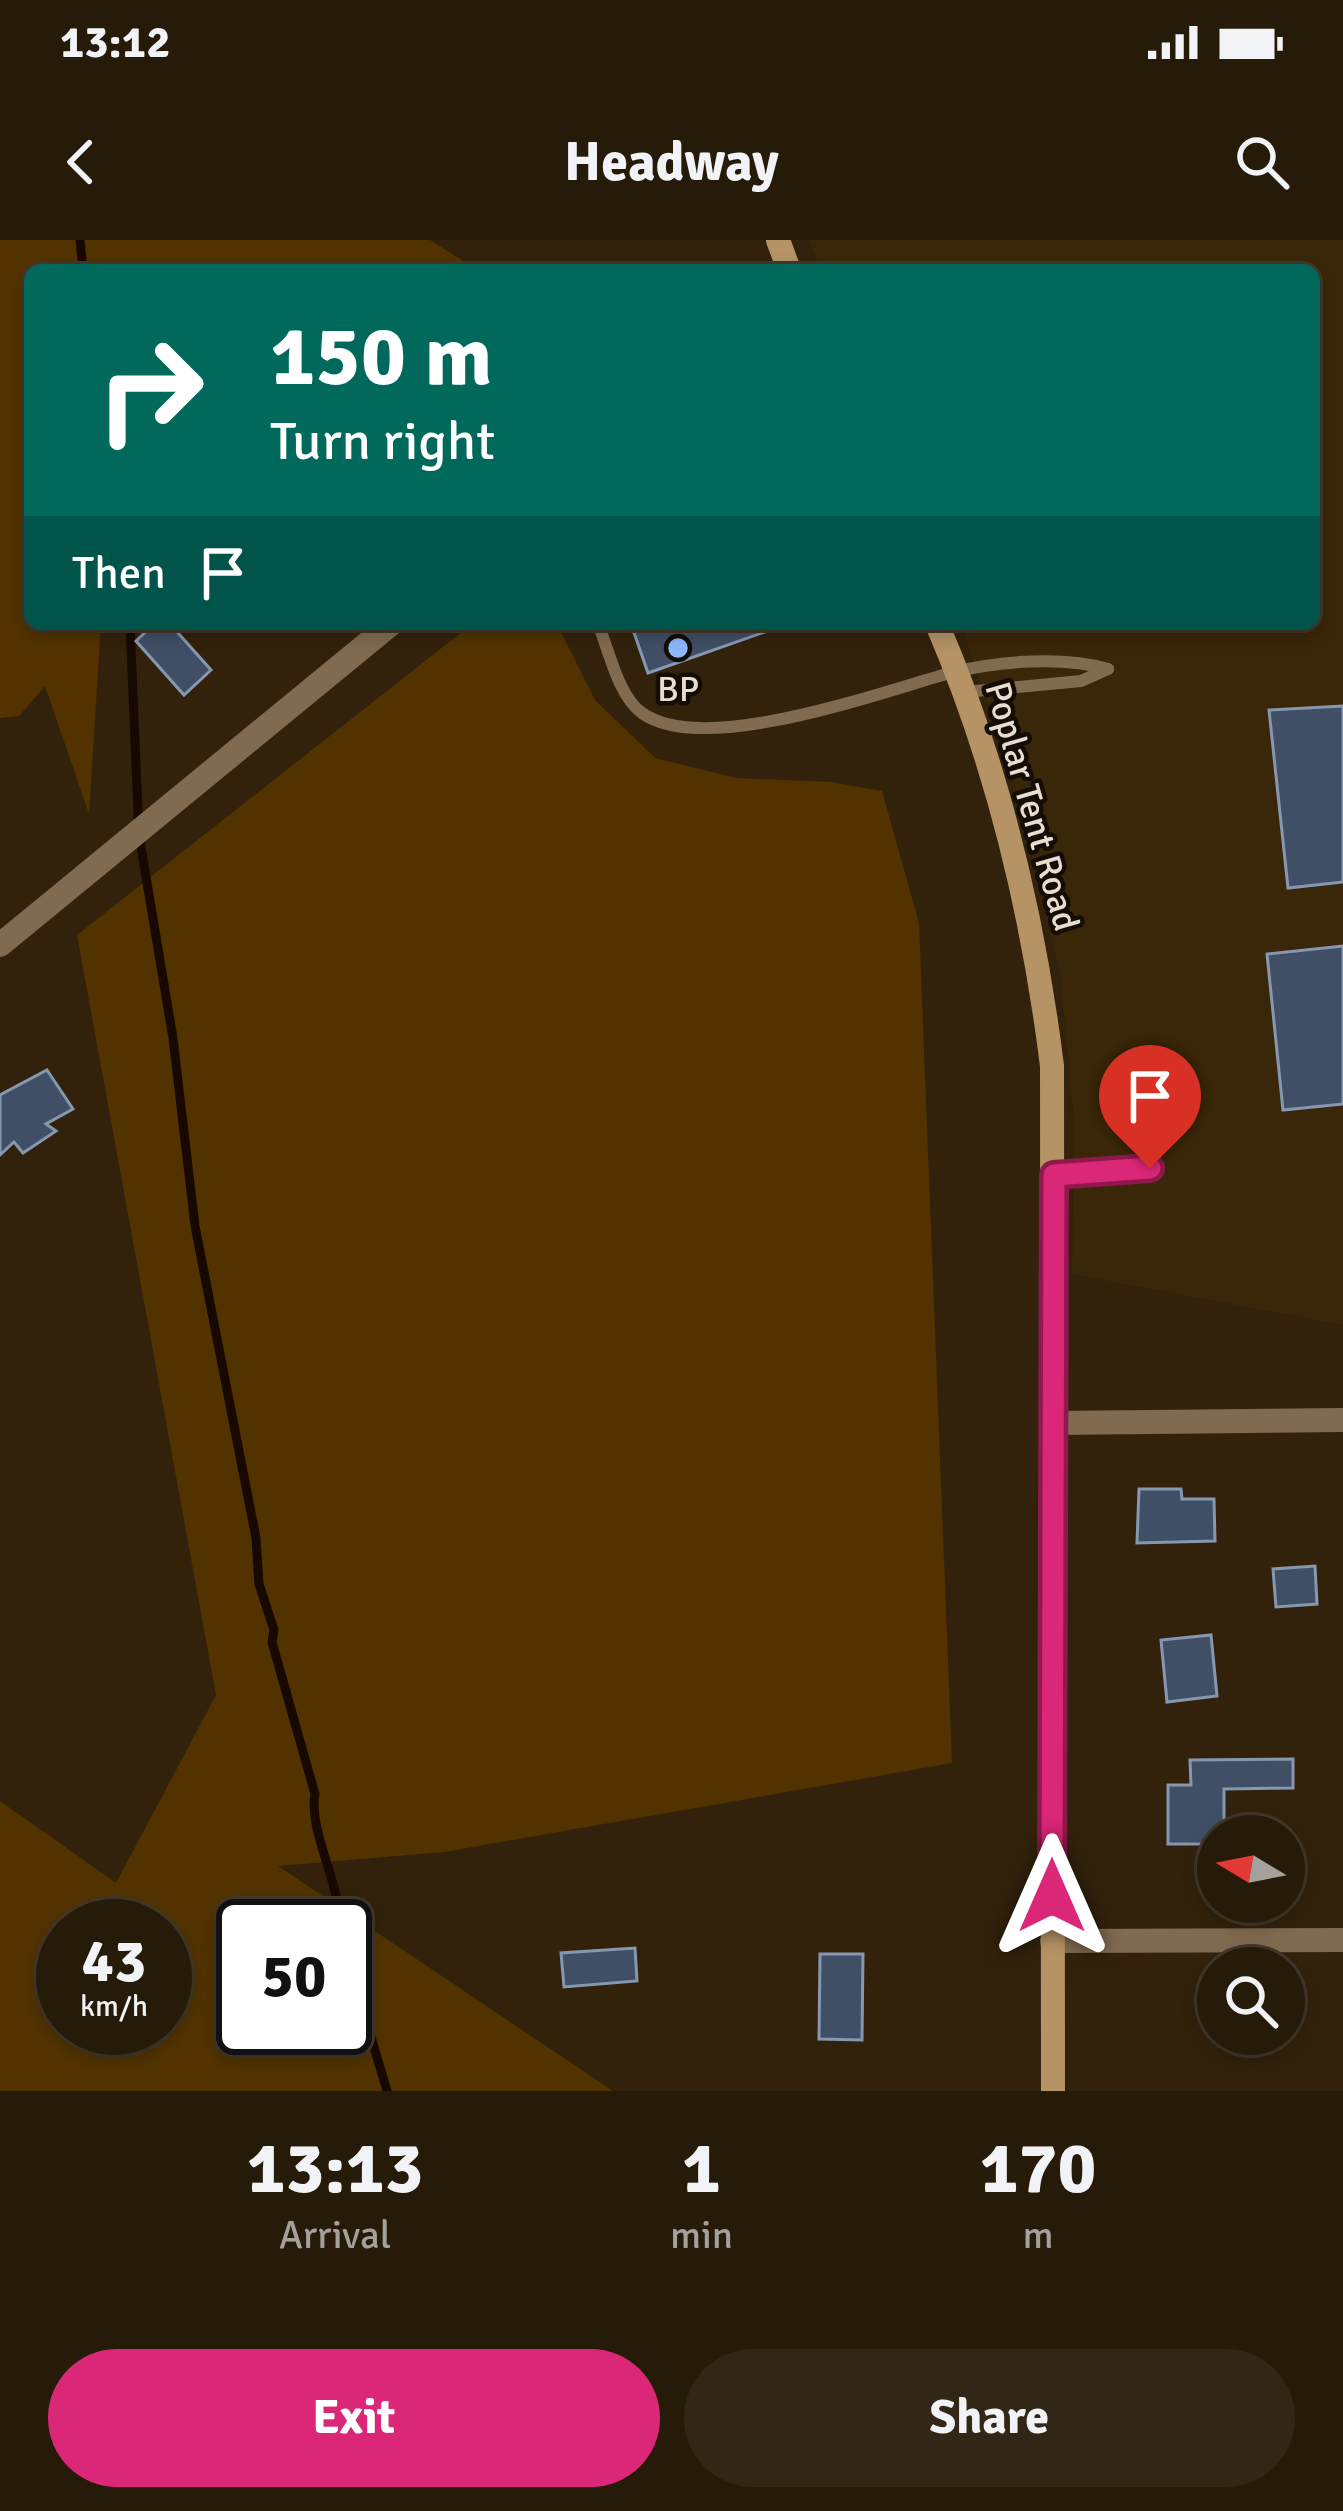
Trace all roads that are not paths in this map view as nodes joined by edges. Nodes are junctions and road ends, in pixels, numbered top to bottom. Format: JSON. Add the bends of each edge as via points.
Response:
{"nodes":[{"id":1,"x":384,"y":630,"type":"edge"},
{"id":2,"x":600,"y":630,"type":"edge"},
{"id":3,"x":940,"y":630,"type":"edge"},
{"id":4,"x":961,"y":681,"type":"junction"},
{"id":5,"x":0,"y":945,"type":"edge"},
{"id":6,"x":1150,"y":1168,"type":"dead end"},
{"id":7,"x":1054,"y":1175,"type":"junction"},
{"id":8,"x":1343,"y":1420,"type":"edge"},
{"id":9,"x":1051,"y":1423,"type":"junction"},
{"id":10,"x":1343,"y":1940,"type":"edge"},
{"id":11,"x":1052,"y":1941,"type":"junction"},
{"id":12,"x":1053,"y":2091,"type":"edge"}],
"edges":[{"from":1,"to":5,"type":"street"},
{"from":2,"to":4,"type":"lane","via":[[628,698],[642,713],[681,724],[739,728]]},
{"from":3,"to":4,"type":"main road","name":"Poplar Tent Road"},
{"from":4,"to":4,"type":"lane","via":[[1082,681],[1108,669],[1077,660]]},
{"from":4,"to":7,"type":"main road","name":"Poplar Tent Road","via":[[1014,846],[1038,955]]},
{"from":6,"to":7,"type":"lane"},
{"from":7,"to":9,"type":"main road","name":"Poplar Tent Road"},
{"from":8,"to":9,"type":"street"},
{"from":9,"to":11,"type":"main road","name":"Poplar Tent Road"},
{"from":10,"to":11,"type":"street"},
{"from":11,"to":12,"type":"main road","name":"Poplar Tent Road"}]}
